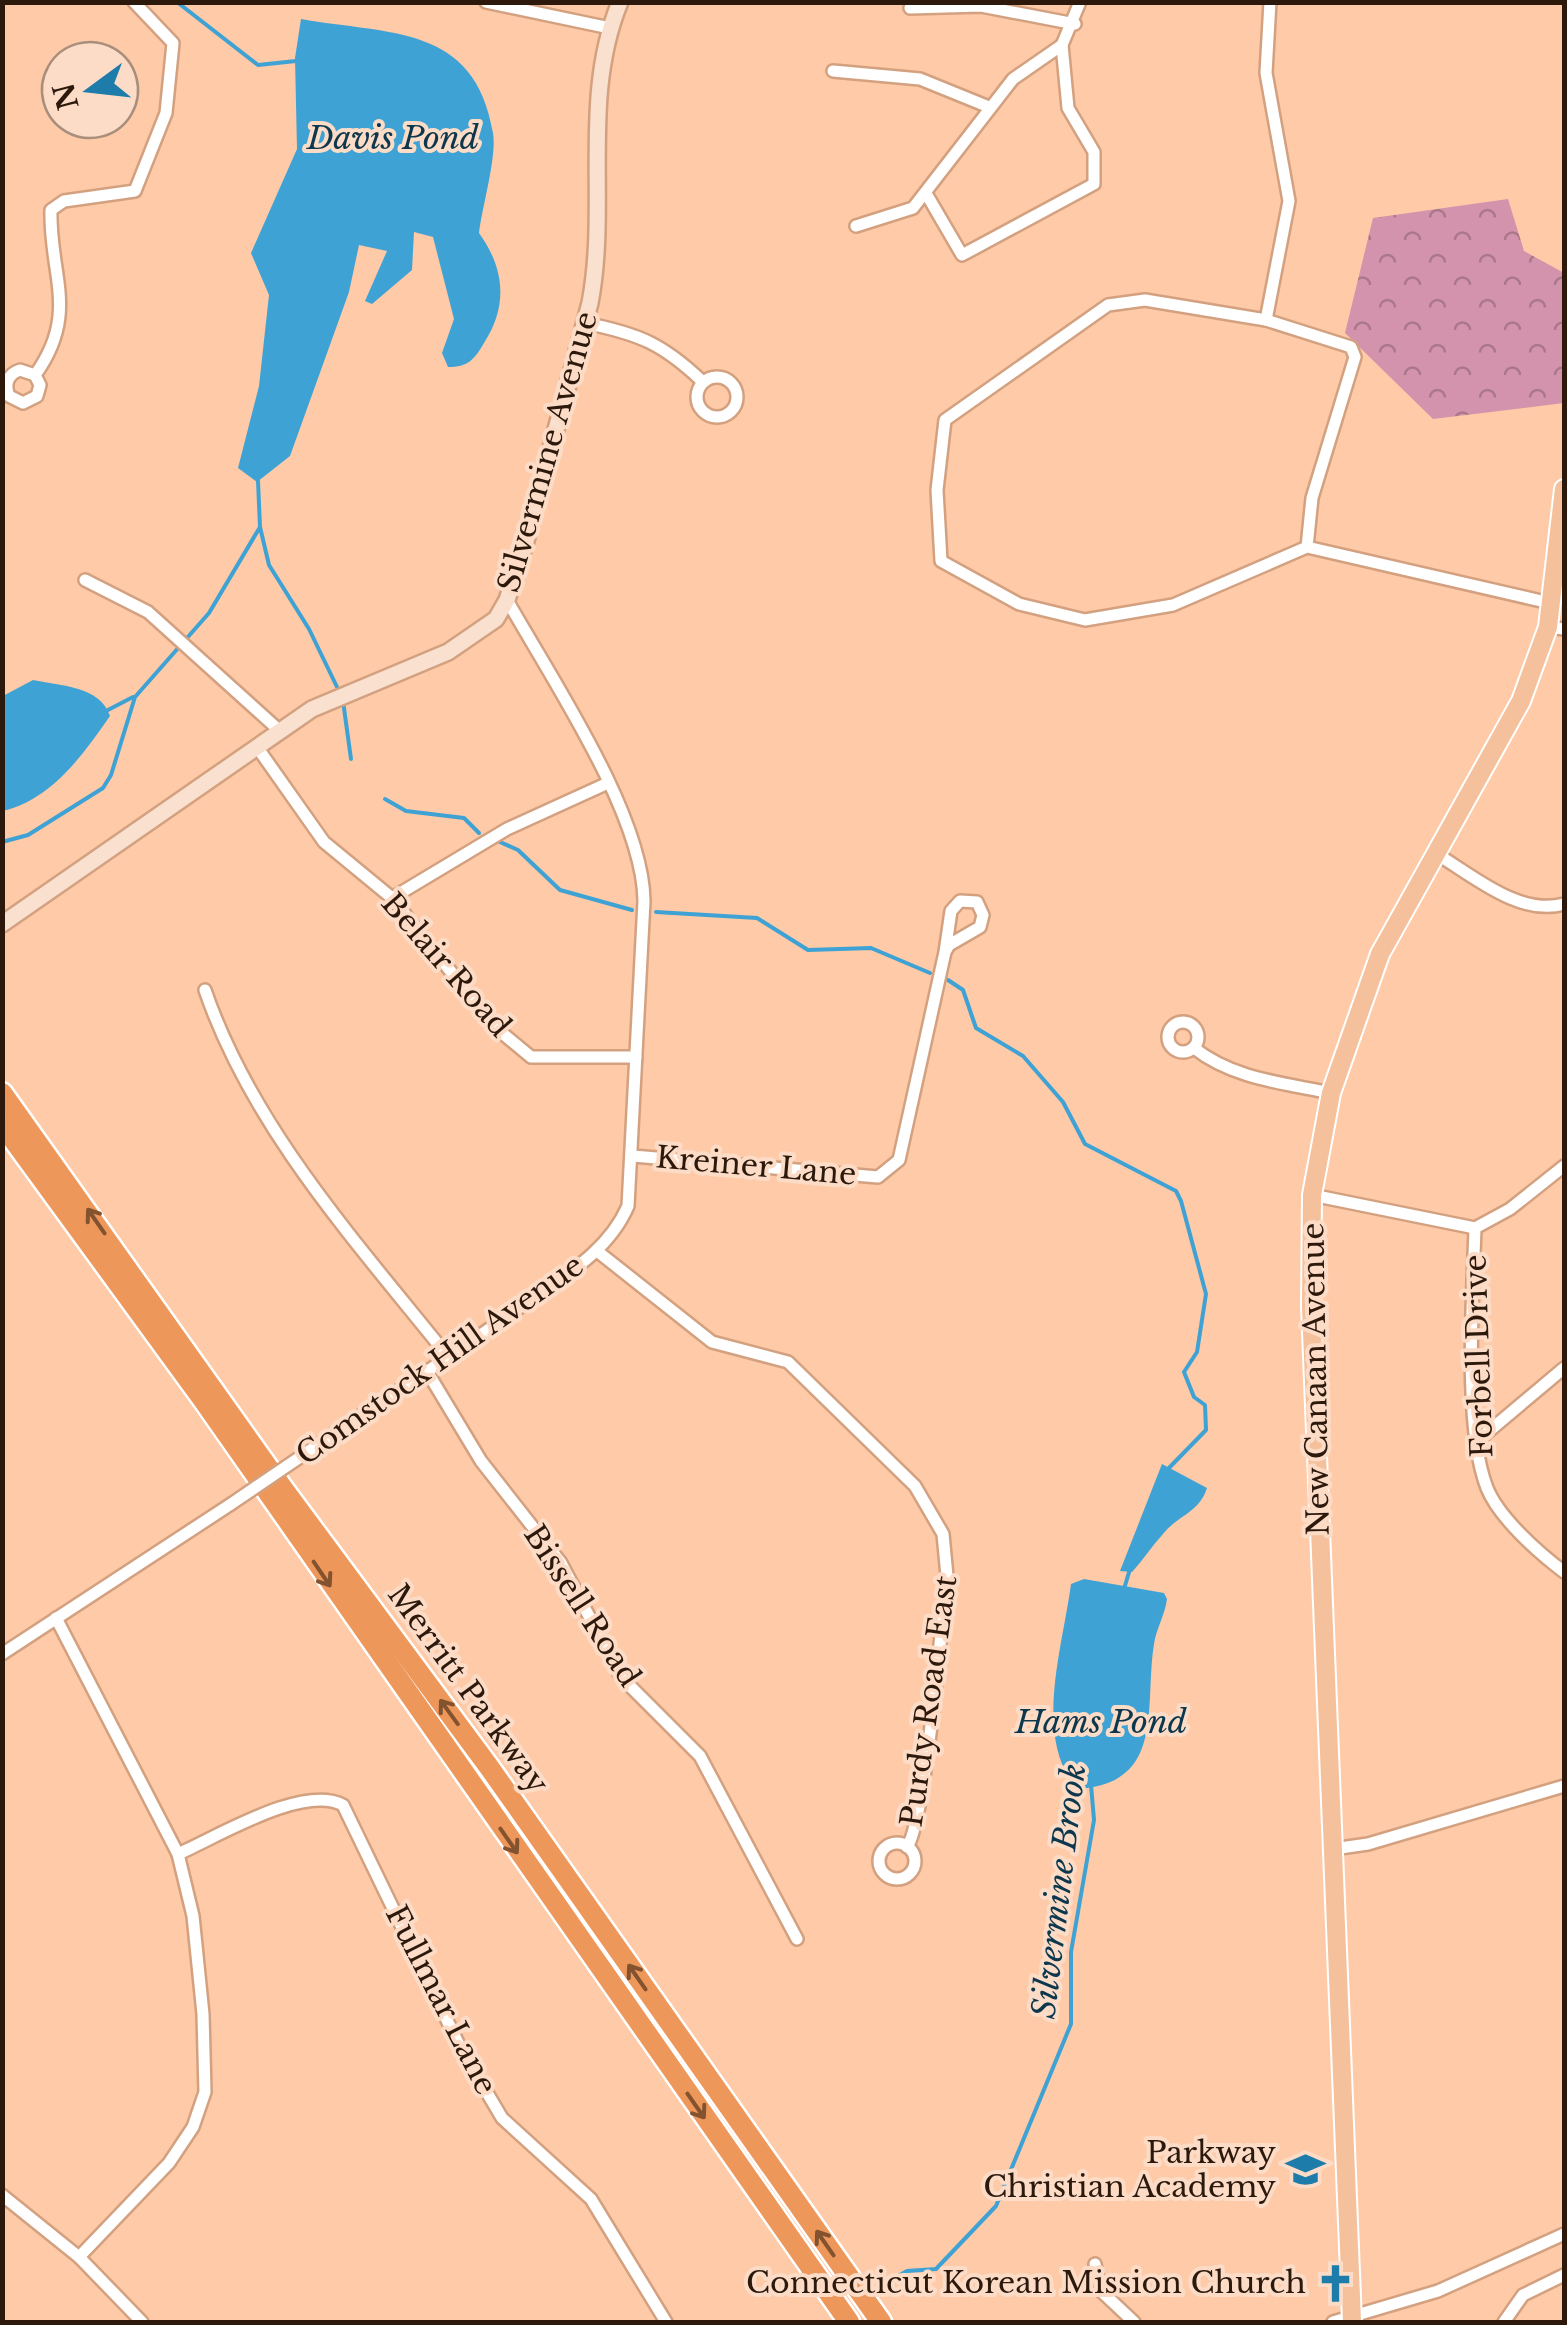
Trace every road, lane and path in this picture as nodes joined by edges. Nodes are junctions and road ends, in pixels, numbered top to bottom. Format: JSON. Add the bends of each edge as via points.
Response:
{"nodes":[{"id":1,"x":134,"y":2,"type":"edge"},
{"id":2,"x":486,"y":2,"type":"edge"},
{"id":3,"x":620,"y":2,"type":"edge"},
{"id":4,"x":1080,"y":2,"type":"edge"},
{"id":5,"x":1270,"y":2,"type":"edge"},
{"id":6,"x":910,"y":8,"type":"dead end"},
{"id":7,"x":1075,"y":24,"type":"junction"},
{"id":8,"x":610,"y":28,"type":"junction"},
{"id":9,"x":1062,"y":46,"type":"junction"},
{"id":10,"x":832,"y":71,"type":"dead end"},
{"id":11,"x":989,"y":107,"type":"junction"},
{"id":12,"x":928,"y":195,"type":"junction"},
{"id":13,"x":856,"y":226,"type":"dead end"},
{"id":14,"x":1266,"y":320,"type":"junction"},
{"id":15,"x":585,"y":323,"type":"junction"},
{"id":16,"x":35,"y":375,"type":"dead end"},
{"id":17,"x":703,"y":382,"type":"dead end"},
{"id":18,"x":1564,"y":489,"type":"edge"},
{"id":19,"x":1307,"y":547,"type":"junction"},
{"id":20,"x":84,"y":580,"type":"dead end"},
{"id":21,"x":508,"y":600,"type":"junction"},
{"id":22,"x":1550,"y":603,"type":"junction"},
{"id":23,"x":1556,"y":628,"type":"edge"},
{"id":24,"x":280,"y":731,"type":"junction"},
{"id":25,"x":257,"y":747,"type":"junction"},
{"id":26,"x":608,"y":783,"type":"junction"},
{"id":27,"x":1435,"y":852,"type":"junction"},
{"id":28,"x":392,"y":898,"type":"junction"},
{"id":29,"x":1564,"y":904,"type":"edge"},
{"id":30,"x":2,"y":924,"type":"edge"},
{"id":31,"x":945,"y":952,"type":"junction"},
{"id":32,"x":205,"y":990,"type":"dead end"},
{"id":33,"x":1194,"y":1048,"type":"dead end"},
{"id":34,"x":636,"y":1057,"type":"junction"},
{"id":35,"x":2,"y":1093,"type":"edge"},
{"id":36,"x":1332,"y":1093,"type":"junction"},
{"id":37,"x":2,"y":1124,"type":"edge"},
{"id":38,"x":633,"y":1156,"type":"junction"},
{"id":39,"x":1564,"y":1166,"type":"edge"},
{"id":40,"x":1312,"y":1195,"type":"junction"},
{"id":41,"x":1476,"y":1228,"type":"junction"},
{"id":42,"x":597,"y":1251,"type":"junction"},
{"id":43,"x":450,"y":1359,"type":"junction"},
{"id":44,"x":1564,"y":1368,"type":"edge"},
{"id":45,"x":428,"y":1373,"type":"junction"},
{"id":46,"x":1476,"y":1442,"type":"junction"},
{"id":47,"x":1563,"y":1570,"type":"edge"},
{"id":48,"x":56,"y":1618,"type":"junction"},
{"id":49,"x":2,"y":1654,"type":"edge"},
{"id":50,"x":1564,"y":1786,"type":"edge"},
{"id":51,"x":907,"y":1846,"type":"dead end"},
{"id":52,"x":1333,"y":1849,"type":"junction"},
{"id":53,"x":178,"y":1854,"type":"junction"},
{"id":54,"x":797,"y":1939,"type":"dead end"},
{"id":55,"x":2,"y":2195,"type":"edge"},
{"id":56,"x":1564,"y":2234,"type":"edge"},
{"id":57,"x":79,"y":2256,"type":"junction"},
{"id":58,"x":1095,"y":2264,"type":"dead end"},
{"id":59,"x":1564,"y":2275,"type":"edge"},
{"id":60,"x":1352,"y":2318,"type":"edge"},
{"id":61,"x":142,"y":2322,"type":"edge"},
{"id":62,"x":666,"y":2322,"type":"edge"},
{"id":63,"x":850,"y":2322,"type":"edge"},
{"id":64,"x":881,"y":2322,"type":"edge"},
{"id":65,"x":1134,"y":2322,"type":"edge"},
{"id":66,"x":1333,"y":2322,"type":"edge"},
{"id":67,"x":1504,"y":2322,"type":"edge"}],
"edges":[{"from":1,"to":16,"type":"street","via":[[173,43],[166,114],[136,191],[64,200],[50,210],[60,323]]},
{"from":2,"to":8,"type":"street"},
{"from":3,"to":8,"type":"street","name":"Silvermine Avenue"},
{"from":4,"to":7,"type":"street"},
{"from":5,"to":14,"type":"street","via":[[1266,73],[1289,201]]},
{"from":6,"to":7,"type":"street","via":[[980,6]]},
{"from":7,"to":9,"type":"street"},
{"from":8,"to":15,"type":"street","name":"Silvermine Avenue","via":[[598,83],[596,262]]},
{"from":9,"to":11,"type":"street","via":[[1012,79]]},
{"from":9,"to":12,"type":"street","via":[[1068,108],[1094,152],[1094,184],[962,255]]},
{"from":10,"to":11,"type":"street","via":[[920,79]]},
{"from":11,"to":12,"type":"street"},
{"from":12,"to":13,"type":"street","via":[[913,208]]},
{"from":14,"to":19,"type":"street","via":[[1352,346],[1355,357],[1312,498]]},
{"from":14,"to":19,"type":"street","via":[[1145,300],[1108,306],[945,420],[937,490],[941,561],[1020,604],[1086,620],[1173,605]]},
{"from":15,"to":17,"type":"street","via":[[634,333],[669,350]]},
{"from":15,"to":21,"type":"street","name":"Silvermine Avenue"},
{"from":18,"to":22,"type":"main road","name":"New Canaan Avenue"},
{"from":19,"to":22,"type":"street"},
{"from":20,"to":24,"type":"street","via":[[158,620]]},
{"from":21,"to":24,"type":"street","name":"Silvermine Avenue","via":[[471,640],[335,697]]},
{"from":21,"to":26,"type":"street","name":"Comstock Hill Avenue"},
{"from":22,"to":23,"type":"main road","name":"New Canaan Avenue"},
{"from":23,"to":27,"type":"main road","name":"New Canaan Avenue","via":[[1515,715]]},
{"from":24,"to":25,"type":"street","name":"Silvermine Avenue"},
{"from":25,"to":28,"type":"street","name":"Belair Road","via":[[324,842]]},
{"from":25,"to":30,"type":"street","name":"Silvermine Avenue"},
{"from":26,"to":28,"type":"street","via":[[507,830]]},
{"from":26,"to":34,"type":"street","name":"Comstock Hill Avenue","via":[[636,844],[644,883]]},
{"from":27,"to":29,"type":"street","via":[[1532,906]]},
{"from":27,"to":36,"type":"main road","name":"New Canaan Avenue","via":[[1380,954]]},
{"from":28,"to":34,"type":"street","name":"Belair Road","via":[[484,1013],[532,1057]]},
{"from":31,"to":31,"type":"street","name":"Kreiner Lane","via":[[980,927],[977,902],[960,901],[951,911]]},
{"from":31,"to":38,"type":"street","name":"Kreiner Lane","via":[[899,1160],[887,1174]]},
{"from":32,"to":43,"type":"street","via":[[216,1022],[311,1186]]},
{"from":33,"to":36,"type":"street","via":[[1238,1073]]},
{"from":34,"to":38,"type":"street","name":"Comstock Hill Avenue"},
{"from":64,"to":35,"type":"highway","name":"Merritt Parkway","one_way":true},
{"from":36,"to":40,"type":"main road","name":"New Canaan Avenue"},
{"from":37,"to":63,"type":"highway","name":"Merritt Parkway","one_way":true},
{"from":38,"to":42,"type":"street","name":"Comstock Hill Avenue","via":[[628,1206]]},
{"from":39,"to":41,"type":"street","name":"Forbell Drive"},
{"from":40,"to":41,"type":"street","name":"Forbell Drive"},
{"from":40,"to":52,"type":"main road","name":"New Canaan Avenue","via":[[1310,1307]]},
{"from":41,"to":46,"type":"street","name":"Forbell Drive"},
{"from":42,"to":43,"type":"street","name":"Comstock Hill Avenue"},
{"from":42,"to":51,"type":"street","name":"Purdy Road East","via":[[712,1342],[788,1362],[915,1486],[938,1521],[947,1576],[922,1784]]},
{"from":43,"to":45,"type":"street","name":"Comstock Hill Avenue"},
{"from":44,"to":46,"type":"street"},
{"from":45,"to":48,"type":"street","name":"Comstock Hill Avenue","bridge":true},
{"from":45,"to":54,"type":"street","name":"Bissell Road","via":[[481,1461],[561,1563],[621,1677],[700,1756]]},
{"from":46,"to":47,"type":"street","name":"Forbell Drive","via":[[1488,1492]]},
{"from":48,"to":49,"type":"street","name":"Comstock Hill Avenue"},
{"from":48,"to":53,"type":"street"},
{"from":50,"to":52,"type":"street"},
{"from":52,"to":60,"type":"main road","name":"New Canaan Avenue"},
{"from":53,"to":57,"type":"street","via":[[193,1916],[205,2092],[194,2127],[169,2163]]},
{"from":53,"to":62,"type":"street","name":"Fullmar Lane","via":[[304,1798],[328,1797],[343,1805],[459,2045],[502,2118],[591,2199]]},
{"from":55,"to":57,"type":"street"},
{"from":56,"to":60,"type":"street","via":[[1438,2291]]},
{"from":57,"to":61,"type":"street"},
{"from":58,"to":65,"type":"street","via":[[1101,2291]]},
{"from":59,"to":67,"type":"street","via":[[1523,2295]]},
{"from":60,"to":66,"type":"street"}]}
